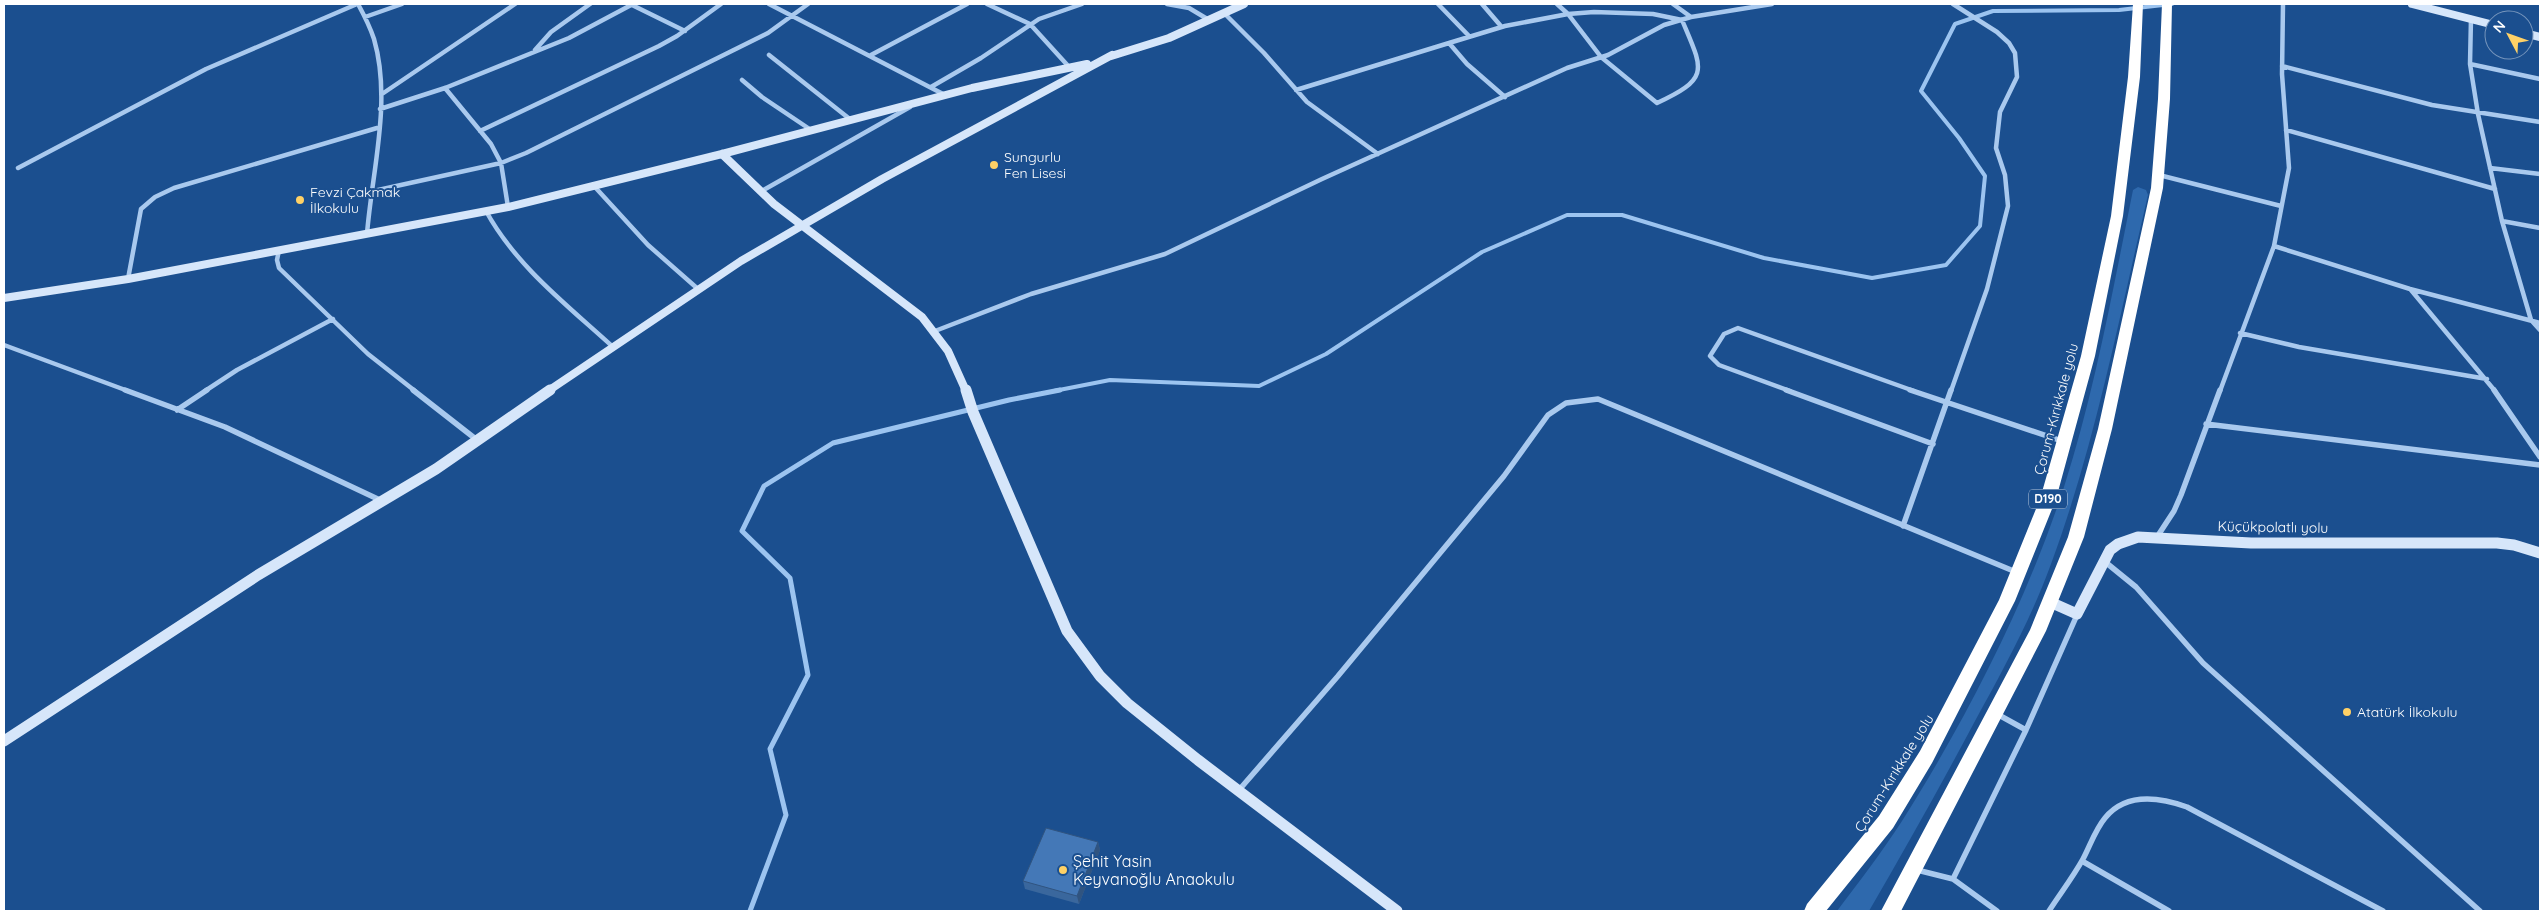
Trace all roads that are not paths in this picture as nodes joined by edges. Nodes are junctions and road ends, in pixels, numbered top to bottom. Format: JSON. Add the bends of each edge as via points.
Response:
{"nodes":[{"id":1,"x":357,"y":4,"type":"edge"},
{"id":2,"x":402,"y":4,"type":"edge"},
{"id":3,"x":516,"y":4,"type":"edge"},
{"id":4,"x":590,"y":4,"type":"edge"},
{"id":5,"x":633,"y":4,"type":"edge"},
{"id":6,"x":721,"y":4,"type":"edge"},
{"id":7,"x":769,"y":4,"type":"edge"},
{"id":8,"x":808,"y":4,"type":"edge"},
{"id":9,"x":967,"y":4,"type":"edge"},
{"id":10,"x":987,"y":4,"type":"edge"},
{"id":11,"x":1082,"y":4,"type":"edge"},
{"id":12,"x":1167,"y":4,"type":"edge"},
{"id":13,"x":1438,"y":4,"type":"edge"},
{"id":14,"x":1482,"y":4,"type":"edge"},
{"id":15,"x":1557,"y":4,"type":"edge"},
{"id":16,"x":1673,"y":4,"type":"edge"},
{"id":17,"x":1769,"y":4,"type":"edge"},
{"id":18,"x":2138,"y":4,"type":"edge"},
{"id":19,"x":2168,"y":4,"type":"edge"},
{"id":20,"x":2283,"y":4,"type":"edge"},
{"id":21,"x":2412,"y":4,"type":"edge"},
{"id":22,"x":994,"y":5,"type":"edge"},
{"id":23,"x":1238,"y":5,"type":"edge"},
{"id":24,"x":1955,"y":5,"type":"edge"},
{"id":25,"x":1566,"y":11,"type":"junction"},
{"id":26,"x":1224,"y":13,"type":"junction"},
{"id":27,"x":792,"y":15,"type":"junction"},
{"id":28,"x":365,"y":17,"type":"junction"},
{"id":29,"x":1691,"y":17,"type":"junction"},
{"id":30,"x":2471,"y":18,"type":"junction"},
{"id":31,"x":1209,"y":20,"type":"junction"},
{"id":32,"x":1682,"y":20,"type":"junction"},
{"id":33,"x":2484,"y":21,"type":"edge"},
{"id":34,"x":1030,"y":24,"type":"junction"},
{"id":35,"x":1500,"y":25,"type":"junction"},
{"id":36,"x":685,"y":31,"type":"junction"},
{"id":37,"x":1469,"y":36,"type":"junction"},
{"id":38,"x":1449,"y":43,"type":"junction"},
{"id":39,"x":535,"y":50,"type":"junction"},
{"id":40,"x":769,"y":55,"type":"dead end"},
{"id":41,"x":871,"y":55,"type":"junction"},
{"id":42,"x":1112,"y":55,"type":"junction"},
{"id":43,"x":1601,"y":57,"type":"junction"},
{"id":44,"x":2470,"y":64,"type":"junction"},
{"id":45,"x":2282,"y":66,"type":"junction"},
{"id":46,"x":1070,"y":68,"type":"junction"},
{"id":47,"x":2540,"y":79,"type":"edge"},
{"id":48,"x":742,"y":80,"type":"dead end"},
{"id":49,"x":931,"y":87,"type":"junction"},
{"id":50,"x":445,"y":88,"type":"junction"},
{"id":51,"x":1296,"y":90,"type":"junction"},
{"id":52,"x":382,"y":94,"type":"junction"},
{"id":53,"x":946,"y":95,"type":"junction"},
{"id":54,"x":1505,"y":97,"type":"junction"},
{"id":55,"x":919,"y":102,"type":"junction"},
{"id":56,"x":380,"y":109,"type":"junction"},
{"id":57,"x":2478,"y":114,"type":"junction"},
{"id":58,"x":851,"y":120,"type":"junction"},
{"id":59,"x":2540,"y":122,"type":"edge"},
{"id":60,"x":378,"y":128,"type":"junction"},
{"id":61,"x":811,"y":130,"type":"junction"},
{"id":62,"x":2286,"y":130,"type":"junction"},
{"id":63,"x":480,"y":131,"type":"junction"},
{"id":64,"x":722,"y":154,"type":"junction"},
{"id":65,"x":1378,"y":154,"type":"junction"},
{"id":66,"x":500,"y":163,"type":"junction"},
{"id":67,"x":18,"y":168,"type":"dead end"},
{"id":68,"x":2490,"y":168,"type":"junction"},
{"id":69,"x":2159,"y":174,"type":"junction"},
{"id":70,"x":2540,"y":174,"type":"edge"},
{"id":71,"x":594,"y":186,"type":"junction"},
{"id":72,"x":2495,"y":189,"type":"junction"},
{"id":73,"x":369,"y":192,"type":"junction"},
{"id":74,"x":760,"y":192,"type":"junction"},
{"id":75,"x":2282,"y":206,"type":"junction"},
{"id":76,"x":508,"y":207,"type":"junction"},
{"id":77,"x":486,"y":211,"type":"junction"},
{"id":78,"x":2502,"y":221,"type":"junction"},
{"id":79,"x":801,"y":225,"type":"junction"},
{"id":80,"x":2540,"y":228,"type":"edge"},
{"id":81,"x":367,"y":235,"type":"junction"},
{"id":82,"x":2274,"y":246,"type":"junction"},
{"id":83,"x":279,"y":250,"type":"junction"},
{"id":84,"x":128,"y":279,"type":"junction"},
{"id":85,"x":698,"y":289,"type":"junction"},
{"id":86,"x":2410,"y":289,"type":"junction"},
{"id":87,"x":4,"y":298,"type":"edge"},
{"id":88,"x":332,"y":320,"type":"junction"},
{"id":89,"x":2531,"y":320,"type":"junction"},
{"id":90,"x":2540,"y":323,"type":"edge"},
{"id":91,"x":2540,"y":330,"type":"edge"},
{"id":92,"x":935,"y":331,"type":"junction"},
{"id":93,"x":2240,"y":333,"type":"junction"},
{"id":94,"x":4,"y":345,"type":"edge"},
{"id":95,"x":613,"y":347,"type":"junction"},
{"id":96,"x":2487,"y":379,"type":"junction"},
{"id":97,"x":1948,"y":403,"type":"junction"},
{"id":98,"x":176,"y":410,"type":"junction"},
{"id":99,"x":2206,"y":424,"type":"junction"},
{"id":100,"x":477,"y":440,"type":"junction"},
{"id":101,"x":2065,"y":442,"type":"junction"},
{"id":102,"x":1933,"y":444,"type":"junction"},
{"id":103,"x":2540,"y":457,"type":"edge"},
{"id":104,"x":2540,"y":465,"type":"edge"},
{"id":105,"x":383,"y":501,"type":"junction"},
{"id":106,"x":1903,"y":526,"type":"junction"},
{"id":107,"x":2157,"y":538,"type":"junction"},
{"id":108,"x":2540,"y":553,"type":"edge"},
{"id":109,"x":2103,"y":561,"type":"junction"},
{"id":110,"x":2018,"y":574,"type":"junction"},
{"id":111,"x":2050,"y":602,"type":"junction"},
{"id":112,"x":2077,"y":614,"type":"junction"},
{"id":113,"x":1997,"y":714,"type":"junction"},
{"id":114,"x":2026,"y":730,"type":"junction"},
{"id":115,"x":4,"y":741,"type":"edge"},
{"id":116,"x":1239,"y":790,"type":"junction"},
{"id":117,"x":2082,"y":861,"type":"junction"},
{"id":118,"x":1914,"y":869,"type":"junction"},
{"id":119,"x":1953,"y":879,"type":"junction"},
{"id":120,"x":1397,"y":911,"type":"edge"},
{"id":121,"x":1814,"y":911,"type":"edge"},
{"id":122,"x":1891,"y":911,"type":"edge"},
{"id":123,"x":1997,"y":911,"type":"edge"},
{"id":124,"x":2049,"y":911,"type":"edge"},
{"id":125,"x":2169,"y":911,"type":"edge"},
{"id":126,"x":2383,"y":911,"type":"edge"},
{"id":127,"x":2480,"y":911,"type":"edge"}],
"edges":[{"from":1,"to":28,"type":"street"},
{"from":1,"to":67,"type":"street","via":[[206,69]]},
{"from":2,"to":28,"type":"street"},
{"from":3,"to":52,"type":"street"},
{"from":4,"to":39,"type":"street","via":[[546,37]]},
{"from":5,"to":36,"type":"street"},
{"from":5,"to":39,"type":"street","via":[[569,38]]},
{"from":6,"to":36,"type":"street"},
{"from":7,"to":27,"type":"street"},
{"from":8,"to":27,"type":"street"},
{"from":9,"to":41,"type":"street"},
{"from":10,"to":22,"type":"street"},
{"from":11,"to":34,"type":"street"},
{"from":12,"to":31,"type":"street","via":[[1189,8]]},
{"from":13,"to":37,"type":"street"},
{"from":14,"to":35,"type":"street"},
{"from":15,"to":25,"type":"street"},
{"from":16,"to":29,"type":"street"},
{"from":17,"to":29,"type":"street"},
{"from":18,"to":101,"type":"highway","name":"Çorum-Kırıkkale yolu","number":"D190","via":[[2134,77],[2117,216],[2088,356]]},
{"from":19,"to":69,"type":"highway","number":"D190"},
{"from":20,"to":45,"type":"street"},
{"from":21,"to":30,"type":"street"},
{"from":22,"to":34,"type":"street"},
{"from":23,"to":26,"type":"street"},
{"from":24,"to":97,"type":"street","via":[[2009,43],[2015,53],[2017,77],[2000,112],[1996,148],[2005,174],[2008,206],[1988,289]]},
{"from":25,"to":32,"type":"street","via":[[1595,8],[1648,11]]},
{"from":25,"to":35,"type":"street"},
{"from":25,"to":43,"type":"street"},
{"from":26,"to":31,"type":"street"},
{"from":26,"to":51,"type":"street"},
{"from":27,"to":41,"type":"street"},
{"from":27,"to":66,"type":"street","via":[[768,33]]},
{"from":28,"to":52,"type":"street","via":[[376,43]]},
{"from":29,"to":32,"type":"street"},
{"from":30,"to":33,"type":"street"},
{"from":30,"to":44,"type":"street"},
{"from":31,"to":42,"type":"street","via":[[1169,38]]},
{"from":32,"to":43,"type":"street","via":[[1664,25]]},
{"from":32,"to":43,"type":"street","via":[[1700,72],[1696,79],[1673,96],[1656,103]]},
{"from":34,"to":46,"type":"street"},
{"from":34,"to":49,"type":"street"},
{"from":35,"to":37,"type":"street"},
{"from":36,"to":63,"type":"street"},
{"from":37,"to":38,"type":"street"},
{"from":38,"to":51,"type":"street"},
{"from":38,"to":54,"type":"street","via":[[1467,64]]},
{"from":39,"to":50,"type":"street"},
{"from":40,"to":58,"type":"street"},
{"from":41,"to":49,"type":"street"},
{"from":42,"to":46,"type":"street"},
{"from":42,"to":79,"type":"street"},
{"from":43,"to":54,"type":"street","via":[[1567,68]]},
{"from":44,"to":47,"type":"street"},
{"from":44,"to":57,"type":"street"},
{"from":45,"to":57,"type":"street"},
{"from":45,"to":62,"type":"street"},
{"from":46,"to":53,"type":"street"},
{"from":48,"to":61,"type":"street"},
{"from":49,"to":53,"type":"street"},
{"from":50,"to":56,"type":"street"},
{"from":50,"to":63,"type":"street"},
{"from":51,"to":65,"type":"street","via":[[1326,119]]},
{"from":52,"to":56,"type":"street"},
{"from":53,"to":55,"type":"street"},
{"from":54,"to":65,"type":"street"},
{"from":55,"to":58,"type":"street"},
{"from":55,"to":74,"type":"street"},
{"from":56,"to":60,"type":"street"},
{"from":57,"to":59,"type":"street"},
{"from":57,"to":68,"type":"street"},
{"from":58,"to":61,"type":"street"},
{"from":60,"to":73,"type":"street"},
{"from":60,"to":84,"type":"street","via":[[174,188],[155,197],[141,208]]},
{"from":61,"to":64,"type":"street"},
{"from":62,"to":72,"type":"street"},
{"from":62,"to":75,"type":"street","via":[[2289,168]]},
{"from":63,"to":66,"type":"street"},
{"from":64,"to":71,"type":"street"},
{"from":64,"to":74,"type":"street"},
{"from":65,"to":92,"type":"street","via":[[1165,254],[1031,294]]},
{"from":66,"to":73,"type":"street"},
{"from":66,"to":76,"type":"street"},
{"from":68,"to":70,"type":"street"},
{"from":68,"to":72,"type":"street"},
{"from":69,"to":75,"type":"street"},
{"from":69,"to":111,"type":"highway","number":"D190","via":[[2103,438],[2076,537]]},
{"from":71,"to":76,"type":"street"},
{"from":71,"to":85,"type":"street","via":[[648,245]]},
{"from":72,"to":78,"type":"street"},
{"from":73,"to":81,"type":"street"},
{"from":74,"to":79,"type":"street"},
{"from":75,"to":82,"type":"street"},
{"from":76,"to":77,"type":"street"},
{"from":77,"to":81,"type":"street"},
{"from":77,"to":95,"type":"street","via":[[521,261]]},
{"from":78,"to":80,"type":"street"},
{"from":78,"to":89,"type":"street"},
{"from":79,"to":85,"type":"street"},
{"from":79,"to":92,"type":"street","via":[[909,305]]},
{"from":81,"to":83,"type":"street"},
{"from":82,"to":86,"type":"street"},
{"from":82,"to":93,"type":"street"},
{"from":83,"to":84,"type":"street"},
{"from":83,"to":88,"type":"street","via":[[279,268]]},
{"from":84,"to":87,"type":"street"},
{"from":85,"to":95,"type":"street"},
{"from":86,"to":89,"type":"street"},
{"from":86,"to":96,"type":"street"},
{"from":88,"to":98,"type":"street","via":[[237,370]]},
{"from":88,"to":100,"type":"street","via":[[368,354]]},
{"from":89,"to":90,"type":"street"},
{"from":89,"to":91,"type":"street"},
{"from":92,"to":116,"type":"street","via":[[962,379],[972,412],[1052,600],[1082,654],[1127,703]]},
{"from":93,"to":96,"type":"street","via":[[2299,347]]},
{"from":93,"to":99,"type":"street"},
{"from":94,"to":98,"type":"street"},
{"from":95,"to":100,"type":"street"},
{"from":96,"to":103,"type":"street"},
{"from":97,"to":101,"type":"street"},
{"from":97,"to":102,"type":"street"},
{"from":97,"to":102,"type":"street","via":[[1738,328],[1724,334],[1710,356],[1719,365]]},
{"from":98,"to":105,"type":"street","via":[[224,427]]},
{"from":99,"to":104,"type":"street"},
{"from":99,"to":107,"type":"street","via":[[2174,511]]},
{"from":100,"to":105,"type":"street"},
{"from":101,"to":110,"type":"highway","name":"Çorum-Kırıkkale yolu","number":"D190","via":[[2048,499]]},
{"from":102,"to":106,"type":"street"},
{"from":105,"to":115,"type":"street","via":[[258,575]]},
{"from":106,"to":110,"type":"street"},
{"from":106,"to":116,"type":"street","via":[[1598,399],[1566,403],[1548,415],[1498,483]]},
{"from":107,"to":108,"type":"street","name":"Küçükpolatlı yolu","via":[[2251,543],[2496,543]]},
{"from":107,"to":109,"type":"street","name":"Küçükpolatlı yolu","via":[[2128,539],[2110,550]]},
{"from":109,"to":112,"type":"street","name":"Küçükpolatlı yolu"},
{"from":109,"to":127,"type":"street","via":[[2136,587],[2203,664]]},
{"from":110,"to":121,"type":"highway","name":"Çorum-Kırıkkale yolu","number":"D190","via":[[1969,678],[1904,794],[1867,847]]},
{"from":111,"to":112,"type":"street"},
{"from":111,"to":113,"type":"highway","number":"D190"},
{"from":112,"to":114,"type":"street"},
{"from":113,"to":114,"type":"street"},
{"from":113,"to":118,"type":"highway","number":"D190"},
{"from":114,"to":119,"type":"street"},
{"from":116,"to":120,"type":"street"},
{"from":117,"to":124,"type":"street"},
{"from":117,"to":125,"type":"street"},
{"from":117,"to":126,"type":"street","via":[[2112,812],[2132,801],[2158,798],[2187,807]]},
{"from":118,"to":119,"type":"street"},
{"from":118,"to":122,"type":"highway","number":"D190"},
{"from":119,"to":123,"type":"street"}]}
